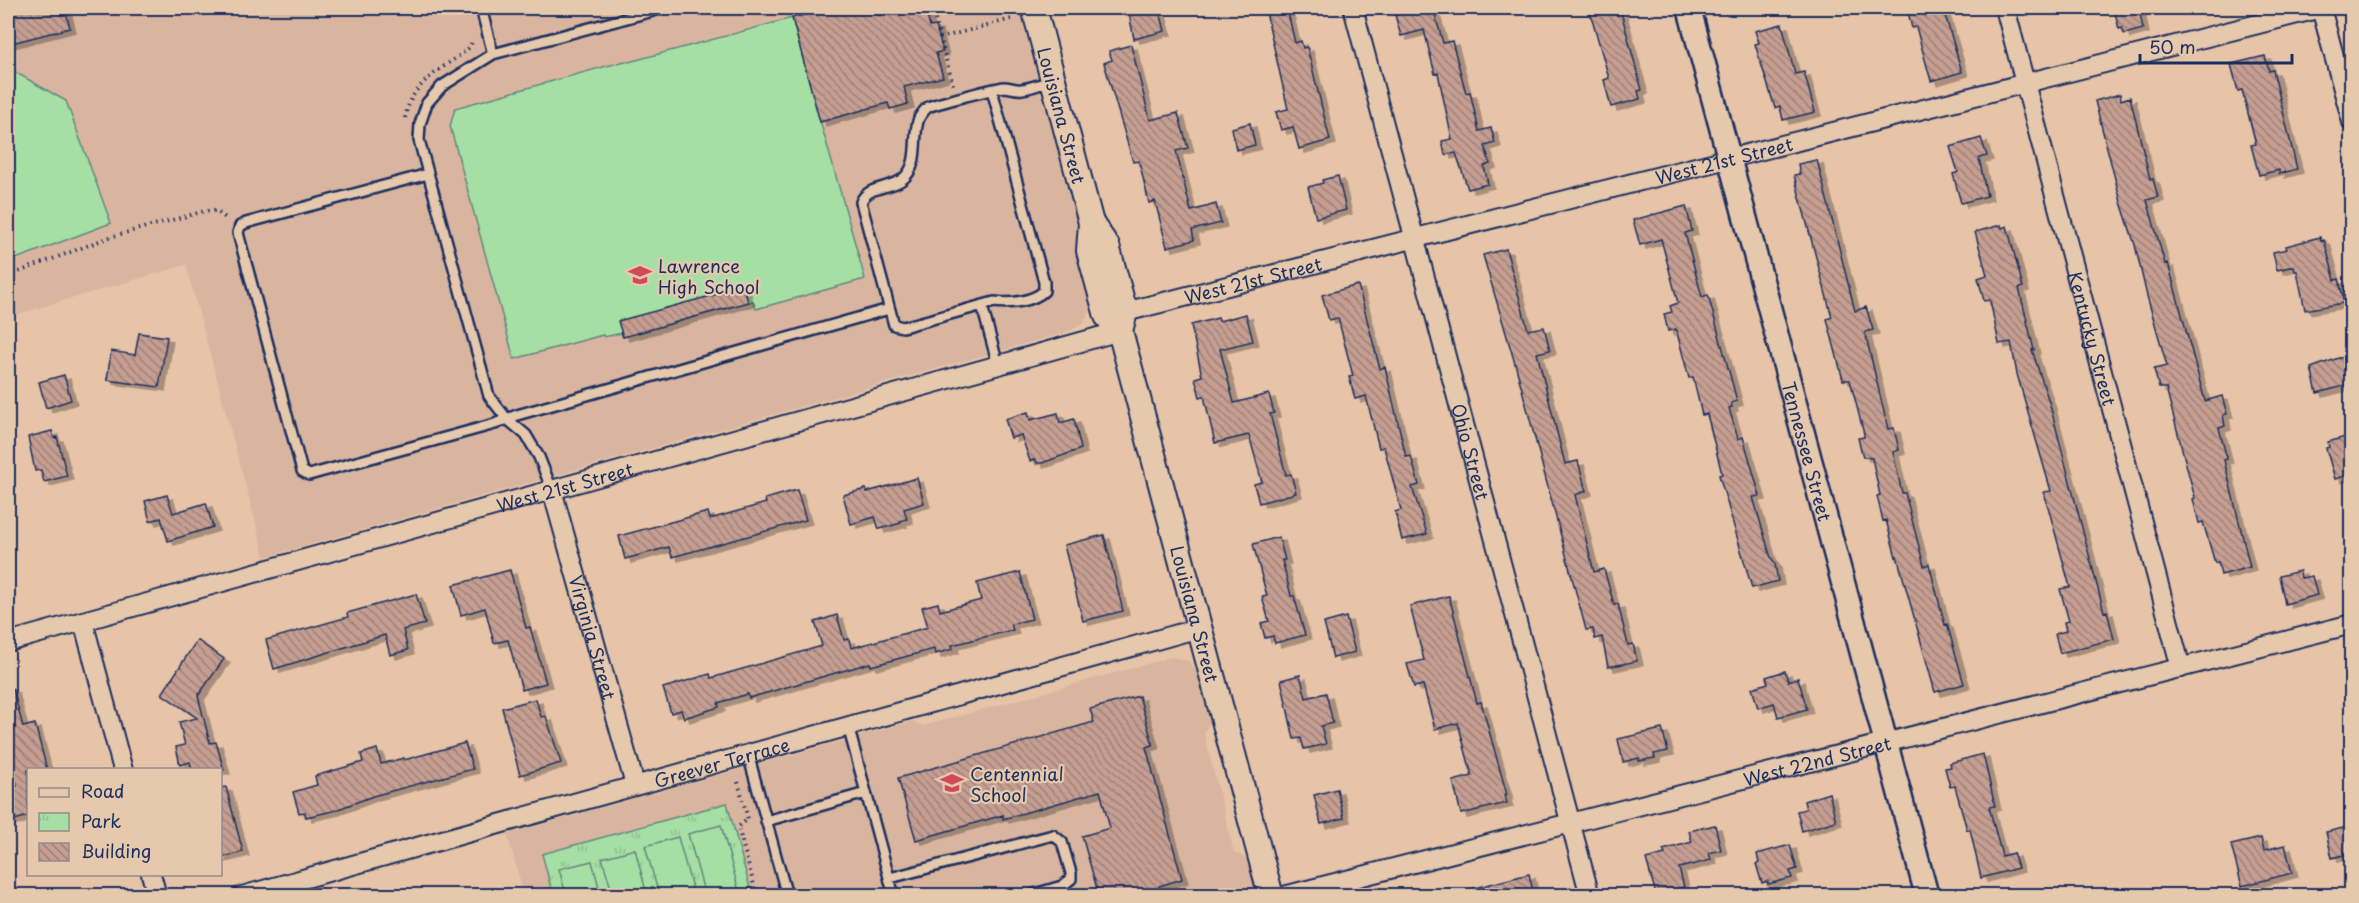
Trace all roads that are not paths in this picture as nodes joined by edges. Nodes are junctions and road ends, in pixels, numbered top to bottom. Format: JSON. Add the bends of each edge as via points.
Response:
{"nodes":[{"id":1,"x":481,"y":8,"type":"edge"},
{"id":2,"x":664,"y":8,"type":"edge"},
{"id":3,"x":1353,"y":8,"type":"edge"},
{"id":4,"x":1689,"y":8,"type":"edge"},
{"id":5,"x":2005,"y":8,"type":"edge"},
{"id":6,"x":2321,"y":8,"type":"edge"},
{"id":7,"x":1026,"y":12,"type":"edge"},
{"id":8,"x":493,"y":54,"type":"junction"},
{"id":9,"x":1053,"y":80,"type":"junction"},
{"id":10,"x":2025,"y":83,"type":"junction"},
{"id":11,"x":992,"y":90,"type":"junction"},
{"id":12,"x":2352,"y":122,"type":"edge"},
{"id":13,"x":1729,"y":158,"type":"junction"},
{"id":14,"x":428,"y":174,"type":"junction"},
{"id":15,"x":1414,"y":238,"type":"junction"},
{"id":16,"x":982,"y":306,"type":"junction"},
{"id":17,"x":889,"y":309,"type":"junction"},
{"id":18,"x":1122,"y":321,"type":"junction"},
{"id":19,"x":998,"y":365,"type":"junction"},
{"id":20,"x":507,"y":419,"type":"junction"},
{"id":21,"x":552,"y":489,"type":"junction"},
{"id":22,"x":83,"y":621,"type":"junction"},
{"id":23,"x":2352,"y":624,"type":"edge"},
{"id":24,"x":1199,"y":628,"type":"junction"},
{"id":25,"x":8,"y":642,"type":"edge"},
{"id":26,"x":2181,"y":668,"type":"junction"},
{"id":27,"x":848,"y":726,"type":"junction"},
{"id":28,"x":1886,"y":742,"type":"junction"},
{"id":29,"x":748,"y":754,"type":"junction"},
{"id":30,"x":122,"y":768,"type":"edge"},
{"id":31,"x":635,"y":785,"type":"junction"},
{"id":32,"x":866,"y":793,"type":"junction"},
{"id":33,"x":766,"y":821,"type":"junction"},
{"id":34,"x":1570,"y":822,"type":"junction"},
{"id":35,"x":152,"y":876,"type":"edge"},
{"id":36,"x":890,"y":879,"type":"junction"},
{"id":37,"x":157,"y":896,"type":"edge"},
{"id":38,"x":242,"y":896,"type":"edge"},
{"id":39,"x":787,"y":896,"type":"edge"},
{"id":40,"x":894,"y":896,"type":"edge"},
{"id":41,"x":1028,"y":896,"type":"edge"},
{"id":42,"x":1271,"y":896,"type":"edge"},
{"id":43,"x":1284,"y":896,"type":"edge"},
{"id":44,"x":1590,"y":896,"type":"edge"},
{"id":45,"x":1927,"y":896,"type":"edge"}],
"edges":[{"from":1,"to":8,"type":"lane"},
{"from":2,"to":8,"type":"lane"},
{"from":3,"to":15,"type":"street","name":"Ohio Street"},
{"from":4,"to":13,"type":"street","name":"Tennessee Street"},
{"from":5,"to":10,"type":"street","name":"Kentucky Street"},
{"from":6,"to":10,"type":"street","name":"West 21st Street"},
{"from":6,"to":12,"type":"street"},
{"from":7,"to":9,"type":"main road","name":"Louisiana Street"},
{"from":8,"to":14,"type":"lane","via":[[442,86],[427,103],[418,140]]},
{"from":9,"to":11,"type":"lane","via":[[1022,89]]},
{"from":9,"to":18,"type":"main road","name":"Louisiana Street","via":[[1092,223],[1089,251],[1107,316]]},
{"from":10,"to":13,"type":"street","name":"West 21st Street"},
{"from":10,"to":26,"type":"street","name":"Kentucky Street"},
{"from":11,"to":16,"type":"lane","via":[[1044,291],[1039,296],[1008,304],[994,302]]},
{"from":11,"to":17,"type":"lane","via":[[927,108],[920,118],[913,161],[906,176],[900,183],[870,192],[861,202]]},
{"from":13,"to":15,"type":"street","name":"West 21st Street"},
{"from":13,"to":28,"type":"street","name":"Tennessee Street"},
{"from":14,"to":20,"type":"lane","via":[[489,396]]},
{"from":14,"to":20,"type":"lane","via":[[240,226],[238,233],[302,471],[317,474]]},
{"from":15,"to":18,"type":"street","name":"West 21st Street"},
{"from":15,"to":34,"type":"street","name":"Ohio Street"},
{"from":16,"to":17,"type":"lane","via":[[903,327],[894,326]]},
{"from":16,"to":19,"type":"lane"},
{"from":17,"to":20,"type":"lane"},
{"from":18,"to":19,"type":"street","name":"West 21st Street"},
{"from":18,"to":24,"type":"main road","name":"Louisiana Street"},
{"from":19,"to":21,"type":"street","name":"West 21st Street"},
{"from":20,"to":21,"type":"lane","via":[[526,435]]},
{"from":21,"to":22,"type":"street","name":"West 21st Street"},
{"from":21,"to":31,"type":"street","name":"Virginia Street"},
{"from":22,"to":25,"type":"street","name":"West 21st Street"},
{"from":22,"to":30,"type":"street"},
{"from":23,"to":26,"type":"street","name":"West 22nd Street"},
{"from":24,"to":27,"type":"street","name":"Greever Terrace"},
{"from":24,"to":42,"type":"main road","name":"Louisiana Street"},
{"from":26,"to":28,"type":"street","name":"West 22nd Street"},
{"from":27,"to":29,"type":"street","name":"Greever Terrace"},
{"from":27,"to":32,"type":"lane"},
{"from":28,"to":34,"type":"street","name":"West 22nd Street"},
{"from":28,"to":45,"type":"street","name":"Tennessee Street"},
{"from":29,"to":31,"type":"street","name":"Greever Terrace"},
{"from":29,"to":33,"type":"lane"},
{"from":31,"to":38,"type":"street","name":"Greever Terrace"},
{"from":32,"to":33,"type":"lane"},
{"from":32,"to":36,"type":"lane"},
{"from":33,"to":39,"type":"lane"},
{"from":34,"to":43,"type":"street","name":"West 22nd Street"},
{"from":34,"to":44,"type":"street","name":"Ohio Street"},
{"from":35,"to":37,"type":"street"},
{"from":36,"to":40,"type":"lane"},
{"from":36,"to":41,"type":"lane","via":[[1053,835],[1062,842],[1071,879],[1062,886]]}]}
